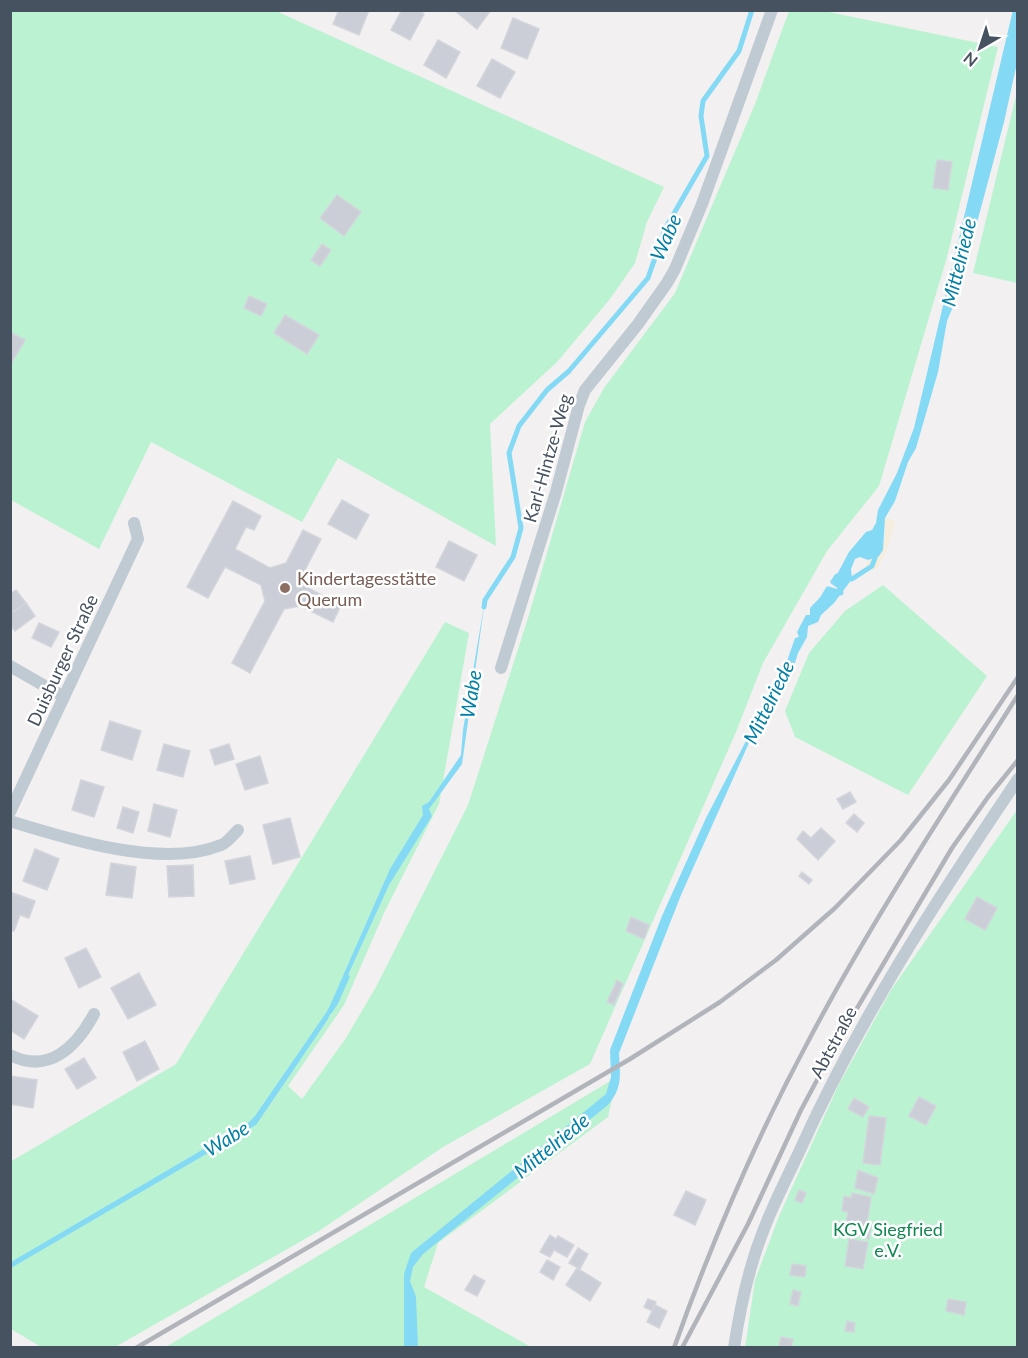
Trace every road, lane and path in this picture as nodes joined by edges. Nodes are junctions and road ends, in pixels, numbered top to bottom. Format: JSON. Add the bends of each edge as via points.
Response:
{"nodes":[{"id":1,"x":772,"y":10,"type":"edge"},
{"id":2,"x":134,"y":523,"type":"dead end"},
{"id":3,"x":10,"y":666,"type":"edge"},
{"id":4,"x":501,"y":668,"type":"dead end"},
{"id":5,"x":64,"y":697,"type":"junction"},
{"id":6,"x":1017,"y":779,"type":"edge"},
{"id":7,"x":10,"y":812,"type":"edge"},
{"id":8,"x":10,"y":821,"type":"edge"},
{"id":9,"x":238,"y":830,"type":"dead end"},
{"id":10,"x":94,"y":1014,"type":"dead end"},
{"id":11,"x":10,"y":1055,"type":"edge"},
{"id":12,"x":734,"y":1347,"type":"edge"}],
"edges":[{"from":1,"to":4,"type":"street","name":"Karl-Hintze-Weg","via":[[675,269],[638,324],[585,390]]},
{"from":2,"to":5,"type":"street","name":"Duisburger Straße","via":[[138,539]]},
{"from":3,"to":5,"type":"street"},
{"from":5,"to":7,"type":"street","name":"Duisburger Straße"},
{"from":6,"to":12,"type":"street","name":"Abtstraße","via":[[903,955],[821,1104],[764,1228]]},
{"from":8,"to":9,"type":"street","via":[[101,846],[171,854],[223,845]]},
{"from":10,"to":11,"type":"street","via":[[84,1033],[57,1057],[29,1061]]}]}
